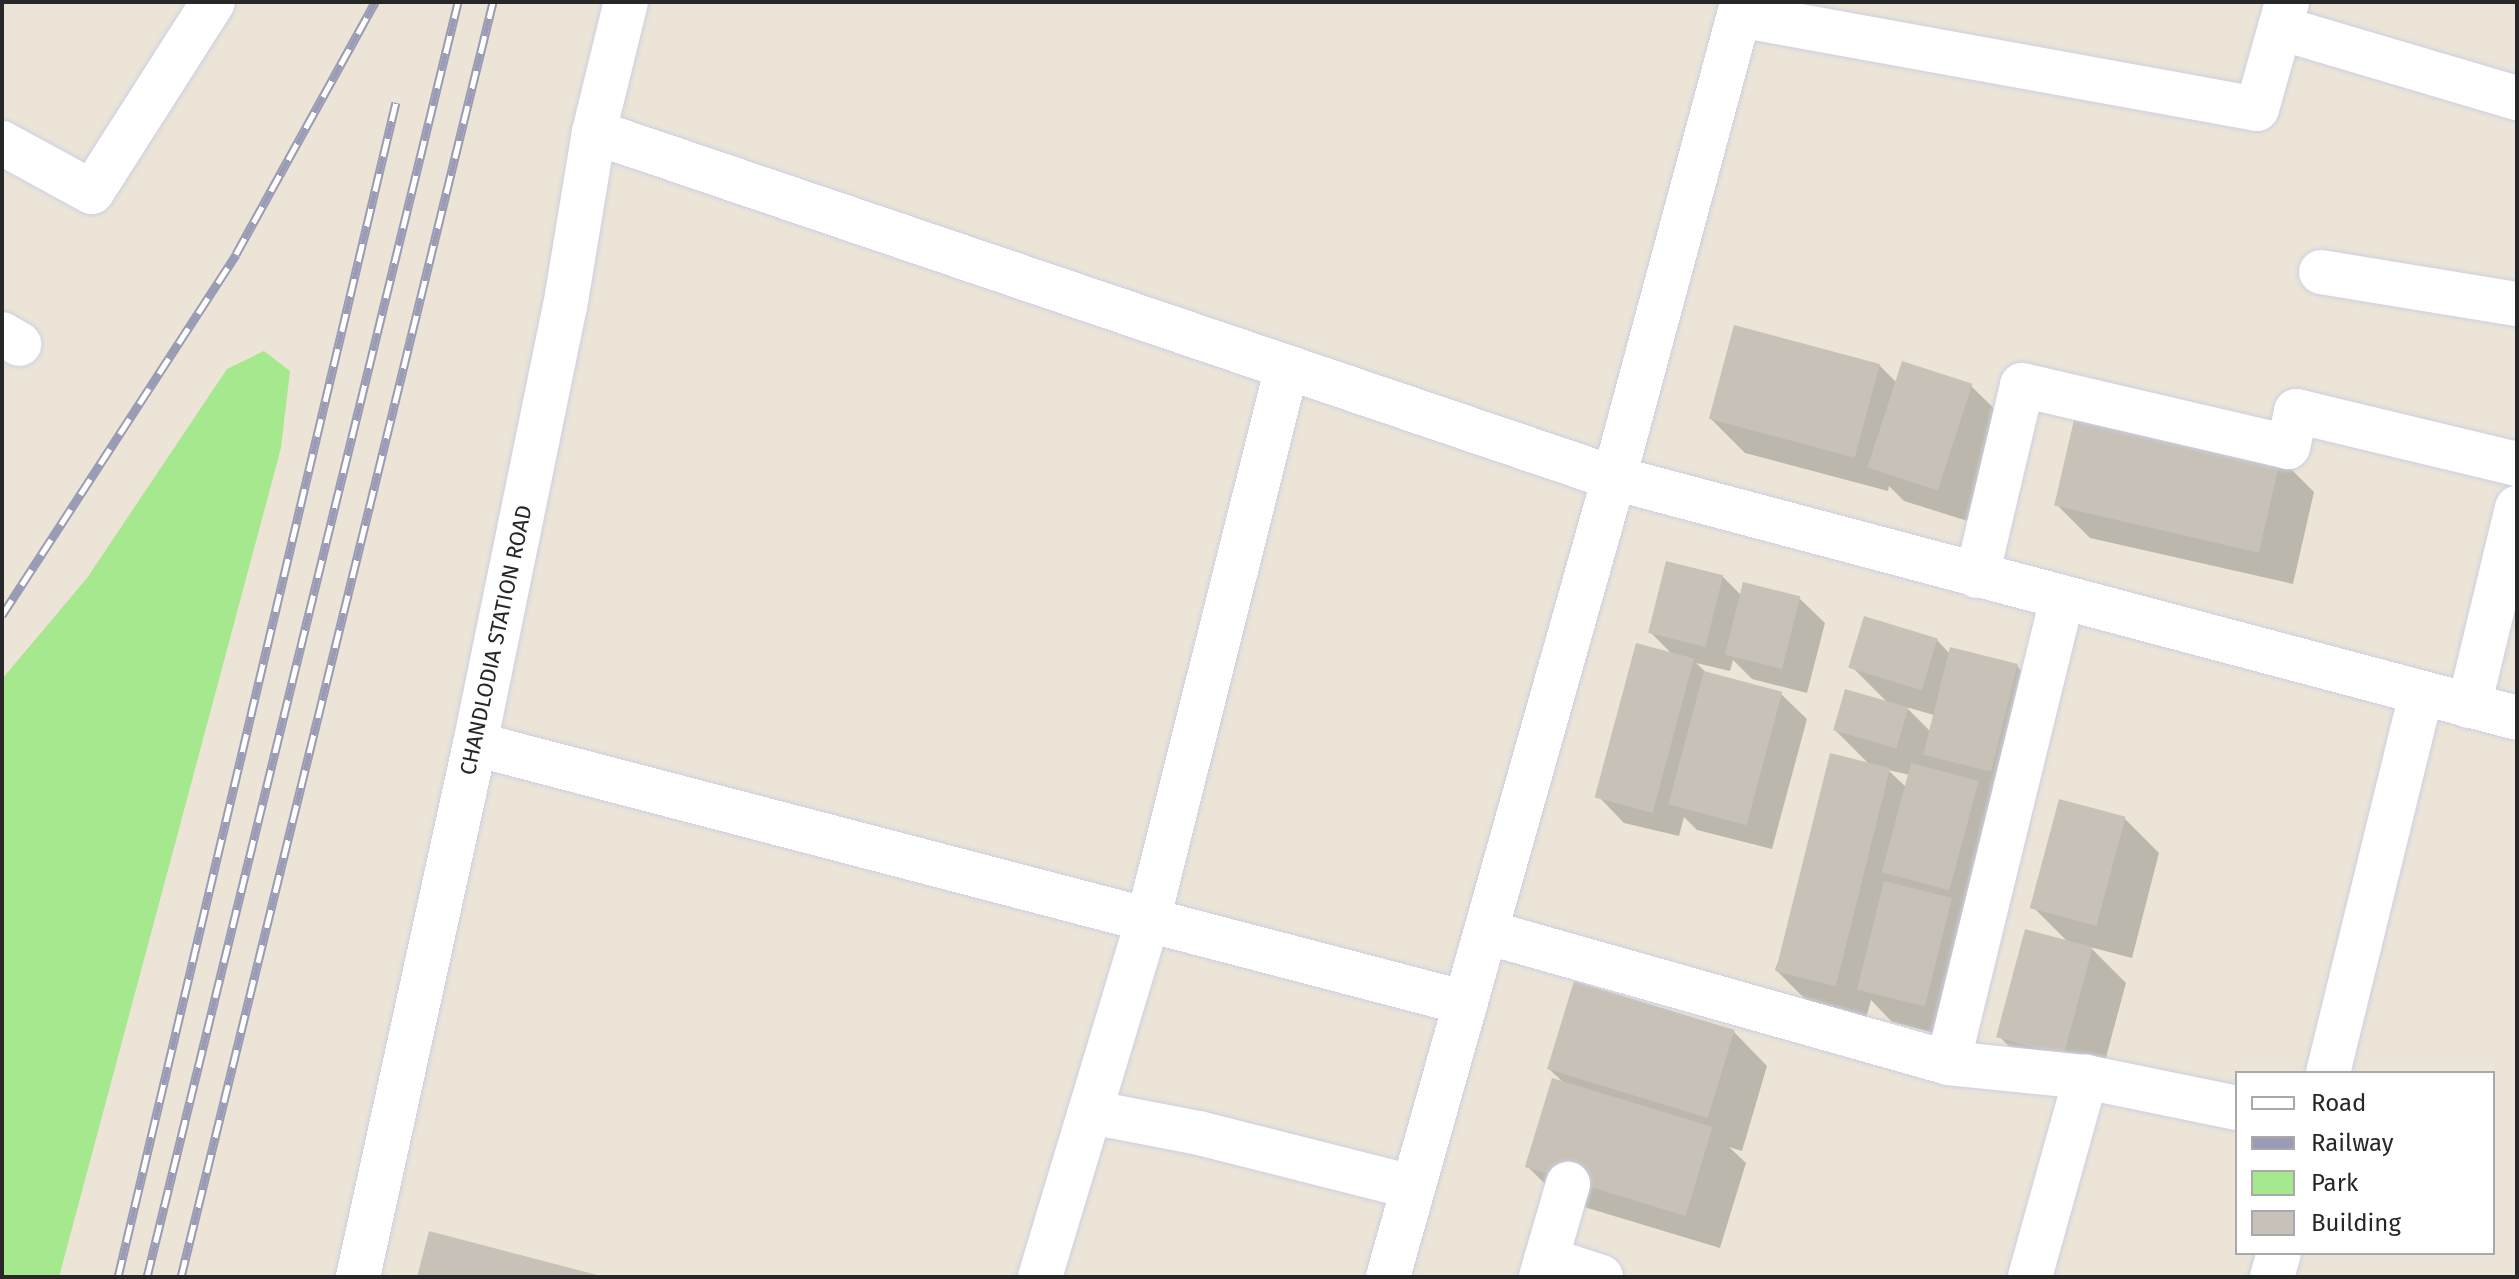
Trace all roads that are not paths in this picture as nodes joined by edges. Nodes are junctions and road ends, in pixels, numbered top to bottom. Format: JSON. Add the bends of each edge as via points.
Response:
{"nodes":[{"id":1,"x":213,"y":2,"type":"edge"},
{"id":2,"x":626,"y":2,"type":"edge"},
{"id":3,"x":1741,"y":8,"type":"edge"},
{"id":4,"x":2284,"y":15,"type":"edge"},
{"id":5,"x":2517,"y":98,"type":"edge"},
{"id":6,"x":594,"y":132,"type":"junction"},
{"id":7,"x":2,"y":143,"type":"edge"},
{"id":8,"x":2321,"y":272,"type":"dead end"},
{"id":9,"x":2517,"y":304,"type":"edge"},
{"id":10,"x":1287,"y":367,"type":"junction"},
{"id":11,"x":2517,"y":464,"type":"edge"},
{"id":12,"x":1614,"y":478,"type":"junction"},
{"id":13,"x":2517,"y":508,"type":"edge"},
{"id":14,"x":1977,"y":576,"type":"junction"},
{"id":15,"x":2062,"y":599,"type":"junction"},
{"id":16,"x":2421,"y":694,"type":"junction"},
{"id":17,"x":2469,"y":706,"type":"junction"},
{"id":18,"x":2517,"y":718,"type":"edge"},
{"id":19,"x":475,"y":744,"type":"junction"},
{"id":20,"x":1148,"y":920,"type":"junction"},
{"id":21,"x":1486,"y":932,"type":"junction"},
{"id":22,"x":1466,"y":1003,"type":"junction"},
{"id":23,"x":1948,"y":1063,"type":"junction"},
{"id":24,"x":2328,"y":1071,"type":"edge"},
{"id":25,"x":2086,"y":1077,"type":"junction"},
{"id":26,"x":2235,"y":1108,"type":"edge"},
{"id":27,"x":1090,"y":1112,"type":"junction"},
{"id":28,"x":1568,"y":1184,"type":"dead end"},
{"id":29,"x":1413,"y":1187,"type":"junction"},
{"id":30,"x":2278,"y":1255,"type":"edge"},
{"id":31,"x":1544,"y":1268,"type":"edge"},
{"id":32,"x":358,"y":1277,"type":"edge"},
{"id":33,"x":1040,"y":1277,"type":"edge"},
{"id":34,"x":1388,"y":1277,"type":"edge"},
{"id":35,"x":1601,"y":1277,"type":"edge"},
{"id":36,"x":2030,"y":1277,"type":"edge"},
{"id":37,"x":2272,"y":1277,"type":"edge"}],
"edges":[{"from":1,"to":7,"type":"street","via":[[92,192]]},
{"from":2,"to":6,"type":"street","name":"CHANDLODIA STATION ROAD"},
{"from":3,"to":4,"type":"street","via":[[2257,109]]},
{"from":3,"to":12,"type":"street"},
{"from":4,"to":5,"type":"street"},
{"from":6,"to":10,"type":"street"},
{"from":6,"to":19,"type":"street","name":"CHANDLODIA STATION ROAD","via":[[565,307]]},
{"from":8,"to":9,"type":"street"},
{"from":10,"to":12,"type":"street"},
{"from":10,"to":20,"type":"street"},
{"from":11,"to":14,"type":"street","via":[[2296,411],[2288,447],[2022,385]]},
{"from":12,"to":14,"type":"street"},
{"from":12,"to":21,"type":"street"},
{"from":13,"to":17,"type":"street"},
{"from":14,"to":15,"type":"street"},
{"from":15,"to":16,"type":"street"},
{"from":15,"to":23,"type":"street"},
{"from":16,"to":17,"type":"street"},
{"from":16,"to":24,"type":"street"},
{"from":17,"to":18,"type":"street"},
{"from":19,"to":20,"type":"street"},
{"from":19,"to":32,"type":"street","name":"CHANDLODIA STATION ROAD"},
{"from":20,"to":22,"type":"street"},
{"from":20,"to":27,"type":"street"},
{"from":21,"to":22,"type":"street"},
{"from":21,"to":23,"type":"street"},
{"from":22,"to":29,"type":"street"},
{"from":23,"to":25,"type":"street"},
{"from":25,"to":26,"type":"street"},
{"from":25,"to":36,"type":"street"},
{"from":27,"to":29,"type":"street","via":[[1199,1133]]},
{"from":27,"to":33,"type":"street"},
{"from":28,"to":31,"type":"street"},
{"from":29,"to":34,"type":"street"},
{"from":30,"to":37,"type":"street"},
{"from":31,"to":35,"type":"street"}]}
